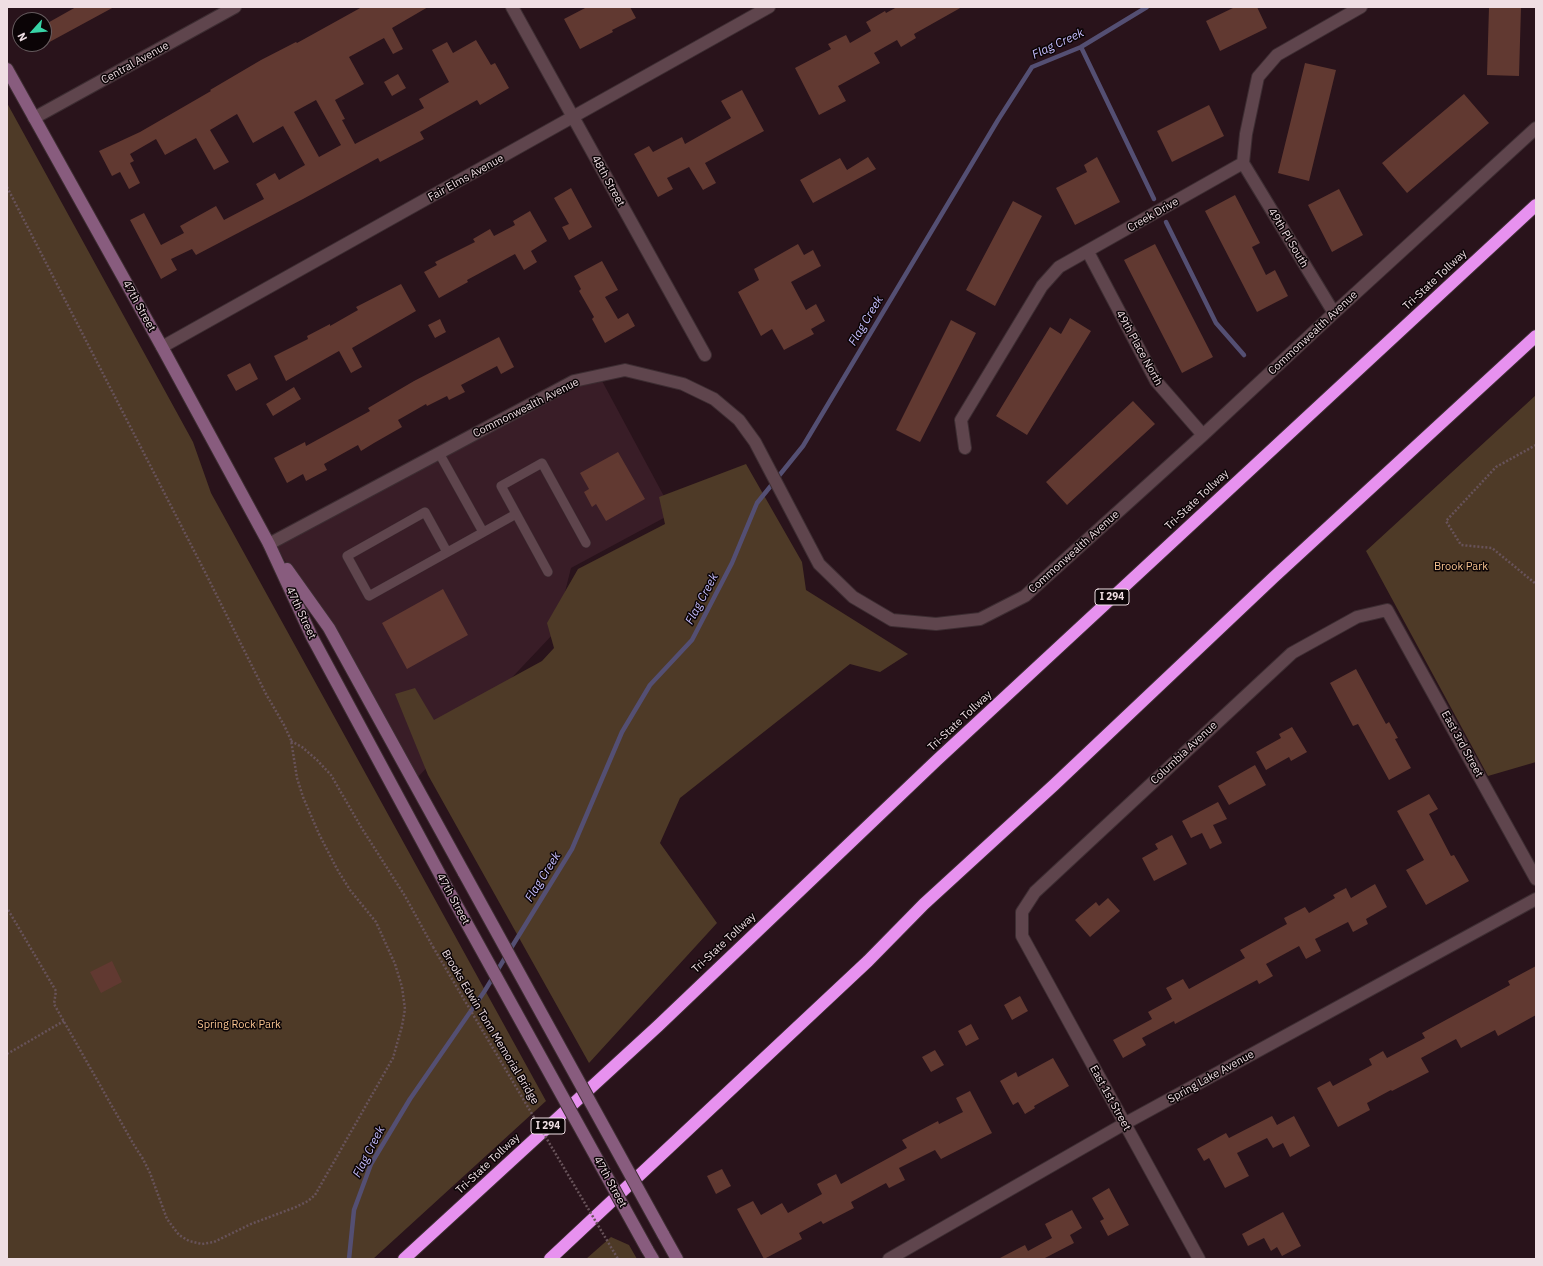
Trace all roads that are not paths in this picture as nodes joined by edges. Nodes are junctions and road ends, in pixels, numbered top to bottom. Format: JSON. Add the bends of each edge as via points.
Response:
{"nodes":[{"id":1,"x":235,"y":7,"type":"edge"},
{"id":2,"x":512,"y":7,"type":"edge"},
{"id":3,"x":769,"y":7,"type":"edge"},
{"id":4,"x":1361,"y":7,"type":"edge"},
{"id":5,"x":7,"y":69,"type":"edge"},
{"id":6,"x":34,"y":118,"type":"junction"},
{"id":7,"x":573,"y":118,"type":"junction"},
{"id":8,"x":1536,"y":128,"type":"edge"},
{"id":9,"x":1243,"y":163,"type":"junction"},
{"id":10,"x":1536,"y":205,"type":"edge"},
{"id":11,"x":1088,"y":252,"type":"junction"},
{"id":12,"x":1334,"y":313,"type":"junction"},
{"id":13,"x":1536,"y":336,"type":"edge"},
{"id":14,"x":162,"y":347,"type":"junction"},
{"id":15,"x":705,"y":355,"type":"dead end"},
{"id":16,"x":1203,"y":435,"type":"junction"},
{"id":17,"x":965,"y":448,"type":"dead end"},
{"id":18,"x":439,"y":453,"type":"junction"},
{"id":19,"x":516,"y":514,"type":"junction"},
{"id":20,"x":483,"y":532,"type":"junction"},
{"id":21,"x":586,"y":543,"type":"dead end"},
{"id":22,"x":269,"y":544,"type":"junction"},
{"id":23,"x":447,"y":552,"type":"junction"},
{"id":24,"x":548,"y":572,"type":"dead end"},
{"id":25,"x":1387,"y":610,"type":"joint"},
{"id":26,"x":1536,"y":879,"type":"edge"},
{"id":27,"x":1536,"y":900,"type":"edge"},
{"id":28,"x":1022,"y":936,"type":"joint"},
{"id":29,"x":1124,"y":1124,"type":"junction"},
{"id":30,"x":650,"y":1254,"type":"edge"},
{"id":31,"x":404,"y":1259,"type":"edge"},
{"id":32,"x":550,"y":1259,"type":"edge"},
{"id":33,"x":677,"y":1259,"type":"edge"},
{"id":34,"x":889,"y":1259,"type":"edge"},
{"id":35,"x":1199,"y":1259,"type":"edge"}],
"edges":[{"from":1,"to":6,"type":"street","name":"Central Avenue"},
{"from":2,"to":7,"type":"street","name":"48th Street"},
{"from":3,"to":7,"type":"street","name":"Fair Elms Avenue"},
{"from":4,"to":9,"type":"street","via":[[1277,54],[1258,77],[1246,134]]},
{"from":5,"to":6,"type":"main road","name":"47th Street"},
{"from":6,"to":14,"type":"main road","name":"47th Street"},
{"from":7,"to":14,"type":"street","name":"Fair Elms Avenue"},
{"from":7,"to":15,"type":"street","name":"48th Street"},
{"from":8,"to":12,"type":"street","name":"Commonwealth Avenue"},
{"from":9,"to":11,"type":"street","name":"Creek Drive"},
{"from":9,"to":12,"type":"street","name":"49th Pl South"},
{"from":10,"to":31,"type":"highway","name":"Tri-State Tollway","number":"I 294","via":[[937,760],[652,1031]]},
{"from":11,"to":16,"type":"street","name":"49th Place North","via":[[1156,382]]},
{"from":11,"to":17,"type":"street","name":"Creek Drive","via":[[1059,267],[1042,286],[961,420]]},
{"from":12,"to":16,"type":"street","name":"Commonwealth Avenue"},
{"from":13,"to":32,"type":"highway","via":[[924,904],[857,972]]},
{"from":14,"to":22,"type":"main road","name":"47th Street"},
{"from":16,"to":18,"type":"street","name":"Commonwealth Avenue","via":[[1025,596],[980,619],[936,624],[892,620],[853,596],[819,564],[755,442],[739,420],[714,399],[683,384],[625,370],[574,381]]},
{"from":18,"to":20,"type":"lane"},
{"from":18,"to":22,"type":"street","name":"Commonwealth Avenue"},
{"from":19,"to":20,"type":"lane"},
{"from":19,"to":21,"type":"lane","via":[[501,486],[542,463]]},
{"from":19,"to":24,"type":"lane"},
{"from":20,"to":23,"type":"lane"},
{"from":22,"to":30,"type":"main road","name":"47th Street","bridge":true,"via":[[312,636],[451,895]]},
{"from":22,"to":33,"type":"main road","name":"47th Street","bridge":true,"via":[[329,628]]},
{"from":23,"to":23,"type":"lane","via":[[369,596],[347,556],[425,512]]},
{"from":25,"to":26,"type":"street","name":"East 3rd Street"},
{"from":25,"to":28,"type":"street","name":"Columbia Avenue","via":[[1357,617],[1292,653],[1035,892],[1022,912]]},
{"from":27,"to":29,"type":"street","name":"Spring Lake Avenue"},
{"from":28,"to":29,"type":"street","name":"East 1st Street"},
{"from":29,"to":34,"type":"street","name":"Spring Lake Avenue"},
{"from":29,"to":35,"type":"street","name":"East 1st Street"}]}
